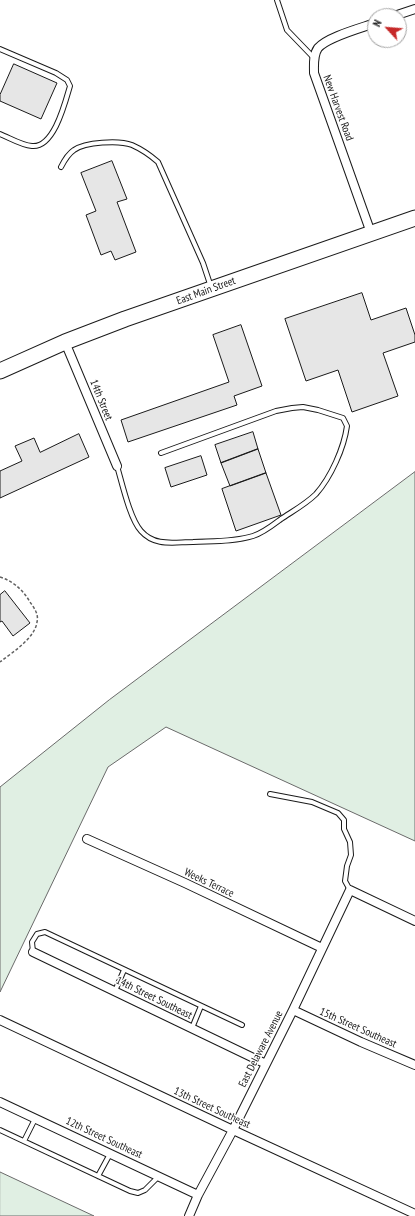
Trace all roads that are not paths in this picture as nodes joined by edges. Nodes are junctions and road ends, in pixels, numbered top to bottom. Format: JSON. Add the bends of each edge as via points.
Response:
{"nodes":[{"id":1,"x":277,"y":0,"type":"edge"},
{"id":2,"x":367,"y":26,"type":"edge"},
{"id":3,"x":0,"y":49,"type":"edge"},
{"id":4,"x":314,"y":58,"type":"junction"},
{"id":5,"x":0,"y":134,"type":"edge"},
{"id":6,"x":60,"y":167,"type":"dead end"},
{"id":7,"x":415,"y":218,"type":"edge"},
{"id":8,"x":371,"y":233,"type":"junction"},
{"id":9,"x":212,"y":289,"type":"junction"},
{"id":10,"x":65,"y":342,"type":"junction"},
{"id":11,"x":0,"y":371,"type":"edge"},
{"id":12,"x":161,"y":453,"type":"dead end"},
{"id":13,"x":117,"y":466,"type":"joint"},
{"id":14,"x":270,"y":794,"type":"dead end"},
{"id":15,"x":87,"y":839,"type":"dead end"},
{"id":16,"x":350,"y":890,"type":"junction"},
{"id":17,"x":415,"y":921,"type":"edge"},
{"id":18,"x":322,"y":948,"type":"junction"},
{"id":19,"x":33,"y":952,"type":"joint"},
{"id":20,"x":124,"y":970,"type":"junction"},
{"id":21,"x":115,"y":992,"type":"junction"},
{"id":22,"x":201,"y":1006,"type":"junction"},
{"id":23,"x":293,"y":1010,"type":"junction"},
{"id":24,"x":0,"y":1020,"type":"edge"},
{"id":25,"x":242,"y":1025,"type":"dead end"},
{"id":26,"x":192,"y":1029,"type":"junction"},
{"id":27,"x":266,"y":1064,"type":"junction"},
{"id":28,"x":415,"y":1065,"type":"edge"},
{"id":29,"x":0,"y":1102,"type":"edge"},
{"id":30,"x":35,"y":1118,"type":"junction"},
{"id":31,"x":0,"y":1130,"type":"edge"},
{"id":32,"x":232,"y":1130,"type":"junction"},
{"id":33,"x":24,"y":1141,"type":"junction"},
{"id":34,"x":110,"y":1153,"type":"junction"},
{"id":35,"x":98,"y":1176,"type":"junction"},
{"id":36,"x":159,"y":1176,"type":"junction"},
{"id":37,"x":198,"y":1195,"type":"junction"},
{"id":38,"x":415,"y":1214,"type":"edge"},
{"id":39,"x":189,"y":1216,"type":"edge"}],
"edges":[{"from":1,"to":4,"type":"lane","via":[[286,30]]},
{"from":2,"to":4,"type":"street","via":[[332,38],[318,48]]},
{"from":3,"to":5,"type":"lane","via":[[56,73],[67,80],[70,86],[55,130],[45,142],[32,146]]},
{"from":4,"to":8,"type":"street","name":"New Harvest Road","via":[[314,73]]},
{"from":6,"to":9,"type":"lane","via":[[74,150],[93,143],[131,144],[151,155],[158,162]]},
{"from":7,"to":8,"type":"highway","name":"East Main Street"},
{"from":8,"to":9,"type":"highway","name":"East Main Street"},
{"from":9,"to":10,"type":"highway","name":"East Main Street"},
{"from":10,"to":11,"type":"highway","name":"East Main Street"},
{"from":10,"to":13,"type":"street","name":"14th Street"},
{"from":12,"to":13,"type":"lane","via":[[276,411],[292,408],[318,410],[343,418],[347,426],[346,435],[327,480],[315,494],[255,536],[239,540],[162,543],[150,539],[133,518]]},
{"from":14,"to":16,"type":"lane","via":[[312,802],[338,813],[344,820],[351,855],[345,881]]},
{"from":15,"to":18,"type":"street","name":"Weeks Terrace"},
{"from":16,"to":17,"type":"street"},
{"from":16,"to":18,"type":"street","name":"East Delaware Avenue"},
{"from":18,"to":23,"type":"street","name":"East Delaware Avenue"},
{"from":19,"to":20,"type":"lane","via":[[32,942],[37,934],[44,932]]},
{"from":19,"to":21,"type":"street","name":"14th Street Southeast"},
{"from":20,"to":21,"type":"lane"},
{"from":20,"to":22,"type":"lane"},
{"from":21,"to":26,"type":"street","name":"14th Street Southeast"},
{"from":22,"to":25,"type":"lane"},
{"from":22,"to":26,"type":"lane"},
{"from":23,"to":27,"type":"street","name":"East Delaware Avenue"},
{"from":23,"to":28,"type":"street","name":"15th Street Southeast"},
{"from":24,"to":32,"type":"street","name":"13th Street Southeast"},
{"from":26,"to":27,"type":"street","name":"14th Street Southeast"},
{"from":27,"to":32,"type":"street","name":"East Delaware Avenue"},
{"from":29,"to":30,"type":"street","name":"12th Street Southeast"},
{"from":30,"to":33,"type":"lane"},
{"from":30,"to":34,"type":"street","name":"12th Street Southeast"},
{"from":31,"to":33,"type":"lane"},
{"from":32,"to":37,"type":"street","name":"East Delaware Avenue"},
{"from":32,"to":38,"type":"street","name":"13th Street Southeast"},
{"from":33,"to":35,"type":"lane"},
{"from":34,"to":35,"type":"lane"},
{"from":34,"to":36,"type":"street","name":"12th Street Southeast"},
{"from":35,"to":36,"type":"lane","via":[[138,1193],[145,1190]]},
{"from":36,"to":37,"type":"street","name":"12th Street Southeast"},
{"from":37,"to":39,"type":"street","name":"East Delaware Avenue"}]}
